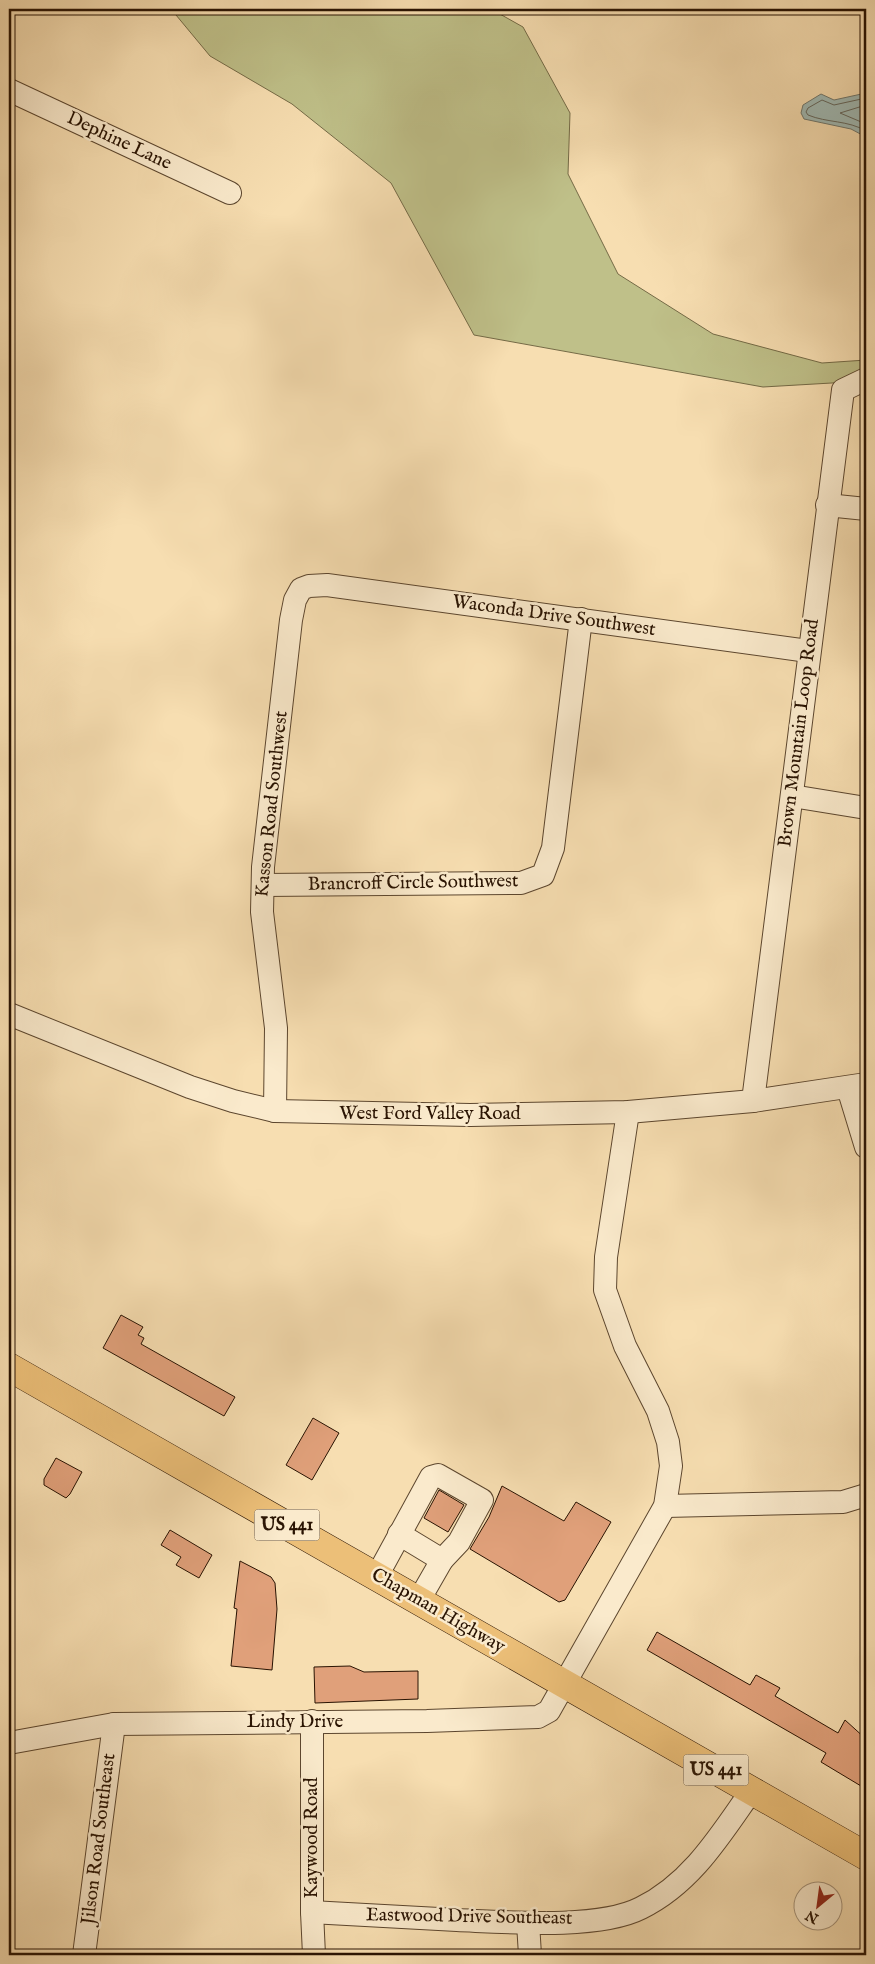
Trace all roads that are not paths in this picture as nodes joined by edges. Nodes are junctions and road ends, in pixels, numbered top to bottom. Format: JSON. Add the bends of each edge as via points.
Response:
{"nodes":[{"id":1,"x":9,"y":90,"type":"edge"},
{"id":2,"x":230,"y":192,"type":"dead end"},
{"id":3,"x":866,"y":379,"type":"edge"},
{"id":4,"x":827,"y":505,"type":"junction"},
{"id":5,"x":866,"y":509,"type":"edge"},
{"id":6,"x":301,"y":589,"type":"joint"},
{"id":7,"x":581,"y":619,"type":"junction"},
{"id":8,"x":808,"y":651,"type":"junction"},
{"id":9,"x":792,"y":796,"type":"junction"},
{"id":10,"x":866,"y":808,"type":"edge"},
{"id":11,"x":263,"y":885,"type":"junction"},
{"id":12,"x":9,"y":1014,"type":"edge"},
{"id":13,"x":857,"y":1086,"type":"edge"},
{"id":14,"x":753,"y":1101,"type":"junction"},
{"id":15,"x":275,"y":1111,"type":"junction"},
{"id":16,"x":628,"y":1112,"type":"junction"},
{"id":17,"x":866,"y":1147,"type":"edge"},
{"id":18,"x":9,"y":1367,"type":"edge"},
{"id":19,"x":866,"y":1495,"type":"edge"},
{"id":20,"x":665,"y":1506,"type":"junction"},
{"id":21,"x":399,"y":1534,"type":"junction"},
{"id":22,"x":442,"y":1560,"type":"junction"},
{"id":23,"x":376,"y":1576,"type":"junction"},
{"id":24,"x":419,"y":1600,"type":"junction"},
{"id":25,"x":566,"y":1684,"type":"junction"},
{"id":26,"x":312,"y":1722,"type":"junction"},
{"id":27,"x":114,"y":1724,"type":"junction"},
{"id":28,"x":9,"y":1743,"type":"edge"},
{"id":29,"x":752,"y":1790,"type":"junction"},
{"id":30,"x":866,"y":1856,"type":"edge"},
{"id":31,"x":312,"y":1912,"type":"junction"},
{"id":32,"x":528,"y":1923,"type":"junction"},
{"id":33,"x":84,"y":1955,"type":"edge"},
{"id":34,"x":314,"y":1955,"type":"edge"},
{"id":35,"x":530,"y":1955,"type":"edge"}],
"edges":[{"from":1,"to":2,"type":"street","name":"Dephine Lane"},
{"from":3,"to":4,"type":"street","name":"Brown Mountain Loop Road","via":[[843,390]]},
{"from":4,"to":5,"type":"street"},
{"from":4,"to":8,"type":"street","name":"Brown Mountain Loop Road"},
{"from":6,"to":7,"type":"street","name":"Waconda Drive Southwest","via":[[327,585]]},
{"from":6,"to":11,"type":"street","name":"Kasson Road Southwest","via":[[291,620]]},
{"from":7,"to":8,"type":"street","name":"Waconda Drive Southwest"},
{"from":7,"to":11,"type":"street","name":"Brancroff Circle Southwest","via":[[553,848],[543,875],[521,883]]},
{"from":8,"to":9,"type":"street","name":"Brown Mountain Loop Road"},
{"from":9,"to":10,"type":"street"},
{"from":9,"to":14,"type":"street","name":"Brown Mountain Loop Road"},
{"from":11,"to":15,"type":"street","name":"Kasson Road Southwest","via":[[262,912],[276,1028]]},
{"from":12,"to":15,"type":"street","name":"West Ford Valley Road","via":[[190,1087],[233,1102]]},
{"from":13,"to":14,"type":"street","name":"West Ford Valley Road"},
{"from":13,"to":17,"type":"street"},
{"from":14,"to":16,"type":"street","name":"West Ford Valley Road"},
{"from":15,"to":16,"type":"street","name":"West Ford Valley Road","via":[[441,1115]]},
{"from":16,"to":20,"type":"street","via":[[606,1257],[605,1290],[625,1346],[658,1411],[668,1442],[671,1466]]},
{"from":18,"to":23,"type":"highway","name":"Chapman Highway","number":"US 441"},
{"from":19,"to":20,"type":"street","via":[[843,1502]]},
{"from":20,"to":25,"type":"street","name":"Lindy Drive"},
{"from":21,"to":22,"type":"street"},
{"from":21,"to":22,"type":"street","via":[[431,1477],[438,1475],[482,1500],[459,1542]]},
{"from":21,"to":23,"type":"street"},
{"from":22,"to":24,"type":"street"},
{"from":23,"to":24,"type":"highway","name":"Chapman Highway","number":"US 441"},
{"from":24,"to":25,"type":"highway","name":"Chapman Highway","number":"US 441"},
{"from":25,"to":26,"type":"street","name":"Lindy Drive","via":[[553,1706],[538,1717]]},
{"from":25,"to":29,"type":"highway","name":"Chapman Highway","number":"US 441"},
{"from":26,"to":27,"type":"street","name":"Lindy Drive"},
{"from":26,"to":31,"type":"street","name":"Kaywood Road"},
{"from":27,"to":28,"type":"street","name":"Lindy Drive"},
{"from":27,"to":33,"type":"street","name":"Jilson Road Southeast"},
{"from":29,"to":30,"type":"highway","name":"Chapman Highway","number":"US 441"},
{"from":29,"to":32,"type":"street","name":"Eastwood Drive Southeast","via":[[710,1850],[681,1881],[641,1908],[602,1919]]},
{"from":31,"to":32,"type":"street","name":"Eastwood Drive Southeast"},
{"from":31,"to":34,"type":"street","name":"Kaywood Road"},
{"from":32,"to":35,"type":"street"}]}
